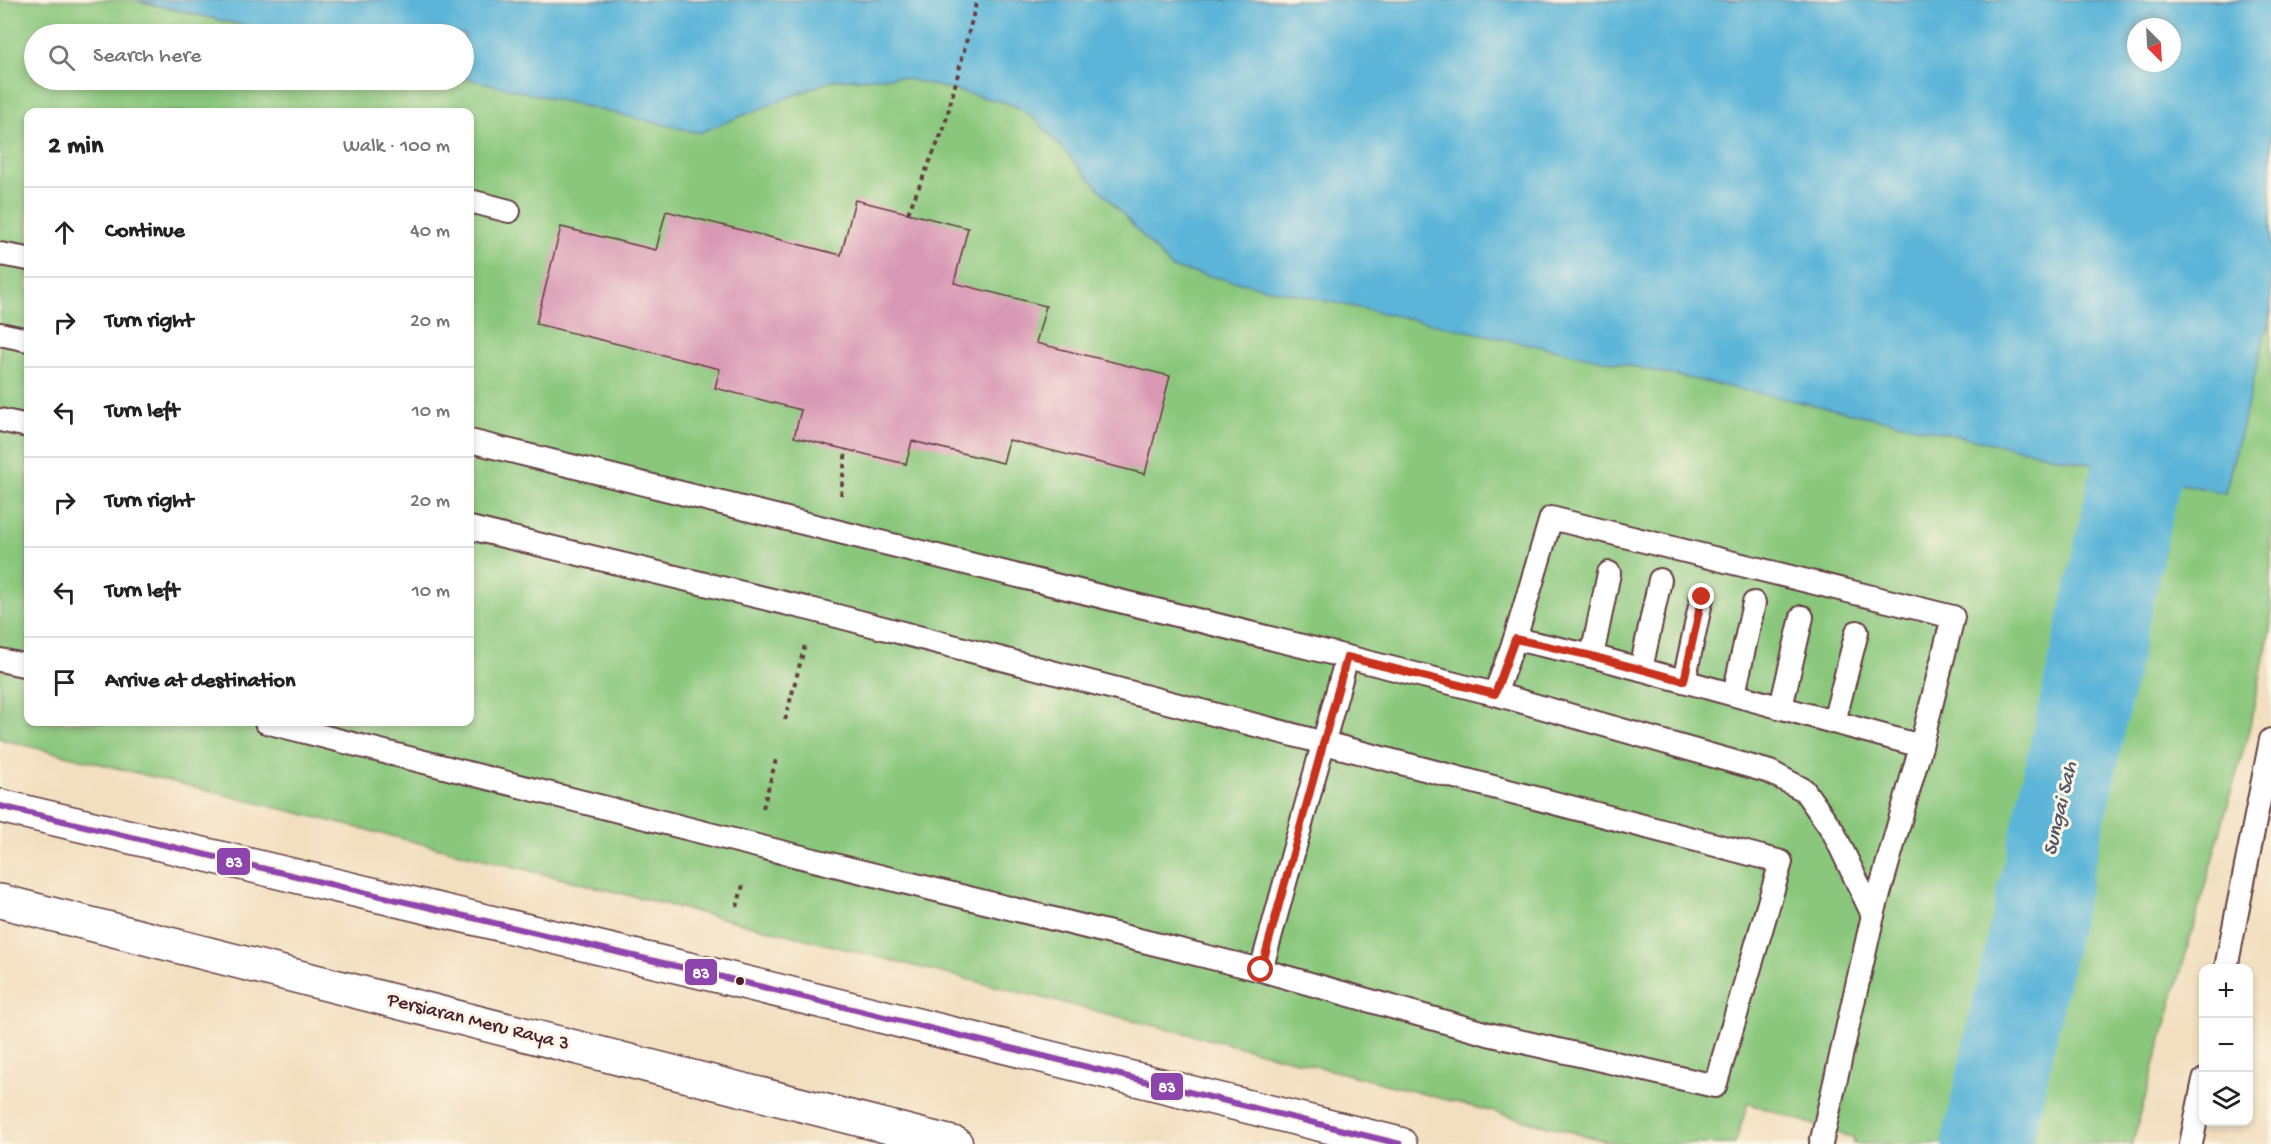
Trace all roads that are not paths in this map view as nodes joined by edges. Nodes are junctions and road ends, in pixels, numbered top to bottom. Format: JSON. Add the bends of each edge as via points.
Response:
{"nodes":[{"id":1,"x":474,"y":202,"type":"edge"},
{"id":2,"x":509,"y":211,"type":"dead end"},
{"id":3,"x":0,"y":254,"type":"edge"},
{"id":4,"x":24,"y":258,"type":"edge"},
{"id":5,"x":0,"y":334,"type":"edge"},
{"id":6,"x":24,"y":339,"type":"edge"},
{"id":7,"x":0,"y":420,"type":"edge"},
{"id":8,"x":24,"y":425,"type":"edge"},
{"id":9,"x":474,"y":442,"type":"edge"},
{"id":10,"x":474,"y":529,"type":"edge"},
{"id":11,"x":1609,"y":573,"type":"dead end"},
{"id":12,"x":1660,"y":580,"type":"dead end"},
{"id":13,"x":1702,"y":597,"type":"dead end"},
{"id":14,"x":1754,"y":603,"type":"dead end"},
{"id":15,"x":1802,"y":617,"type":"dead end"},
{"id":16,"x":1857,"y":632,"type":"dead end"},
{"id":17,"x":1515,"y":639,"type":"junction"},
{"id":18,"x":1592,"y":656,"type":"junction"},
{"id":19,"x":1347,"y":657,"type":"junction"},
{"id":20,"x":0,"y":660,"type":"edge"},
{"id":21,"x":24,"y":665,"type":"edge"},
{"id":22,"x":1641,"y":669,"type":"junction"},
{"id":23,"x":1684,"y":681,"type":"junction"},
{"id":24,"x":1495,"y":694,"type":"junction"},
{"id":25,"x":1734,"y":694,"type":"junction"},
{"id":26,"x":1781,"y":707,"type":"junction"},
{"id":27,"x":1834,"y":722,"type":"junction"},
{"id":28,"x":282,"y":726,"type":"edge"},
{"id":29,"x":2271,"y":741,"type":"edge"},
{"id":30,"x":1324,"y":742,"type":"junction"},
{"id":31,"x":1921,"y":746,"type":"junction"},
{"id":32,"x":0,"y":806,"type":"edge"},
{"id":33,"x":0,"y":901,"type":"edge"},
{"id":34,"x":1873,"y":915,"type":"junction"},
{"id":35,"x":2227,"y":964,"type":"edge"},
{"id":36,"x":1261,"y":970,"type":"junction"},
{"id":37,"x":2199,"y":1105,"type":"edge"},
{"id":38,"x":956,"y":1144,"type":"edge"},
{"id":39,"x":1400,"y":1144,"type":"edge"},
{"id":40,"x":1821,"y":1144,"type":"edge"},
{"id":41,"x":2191,"y":1144,"type":"edge"}],
"edges":[{"from":1,"to":2,"type":"lane"},
{"from":3,"to":4,"type":"lane"},
{"from":5,"to":6,"type":"lane"},
{"from":7,"to":8,"type":"lane"},
{"from":9,"to":19,"type":"lane"},
{"from":10,"to":30,"type":"lane","via":[[825,613]]},
{"from":11,"to":18,"type":"lane"},
{"from":12,"to":22,"type":"lane"},
{"from":13,"to":23,"type":"lane"},
{"from":14,"to":25,"type":"lane"},
{"from":15,"to":26,"type":"lane"},
{"from":16,"to":27,"type":"lane"},
{"from":17,"to":18,"type":"lane"},
{"from":17,"to":24,"type":"lane"},
{"from":17,"to":31,"type":"lane","via":[[1551,518],[1953,617]]},
{"from":18,"to":22,"type":"lane"},
{"from":19,"to":24,"type":"lane"},
{"from":19,"to":30,"type":"lane"},
{"from":20,"to":21,"type":"lane"},
{"from":22,"to":23,"type":"lane"},
{"from":23,"to":25,"type":"lane"},
{"from":24,"to":34,"type":"lane","via":[[1770,772],[1804,790],[1833,831]]},
{"from":25,"to":26,"type":"lane"},
{"from":26,"to":27,"type":"lane"},
{"from":27,"to":31,"type":"lane"},
{"from":28,"to":36,"type":"lane"},
{"from":29,"to":35,"type":"lane"},
{"from":30,"to":36,"type":"lane"},
{"from":30,"to":36,"type":"lane","via":[[1781,862],[1715,1086],[1488,1034]]},
{"from":31,"to":34,"type":"lane"},
{"from":32,"to":39,"type":"street","via":[[730,979]]},
{"from":33,"to":38,"type":"street","name":"Persiaran Meru Raya 3"},
{"from":34,"to":40,"type":"lane"},
{"from":37,"to":41,"type":"lane"}]}
